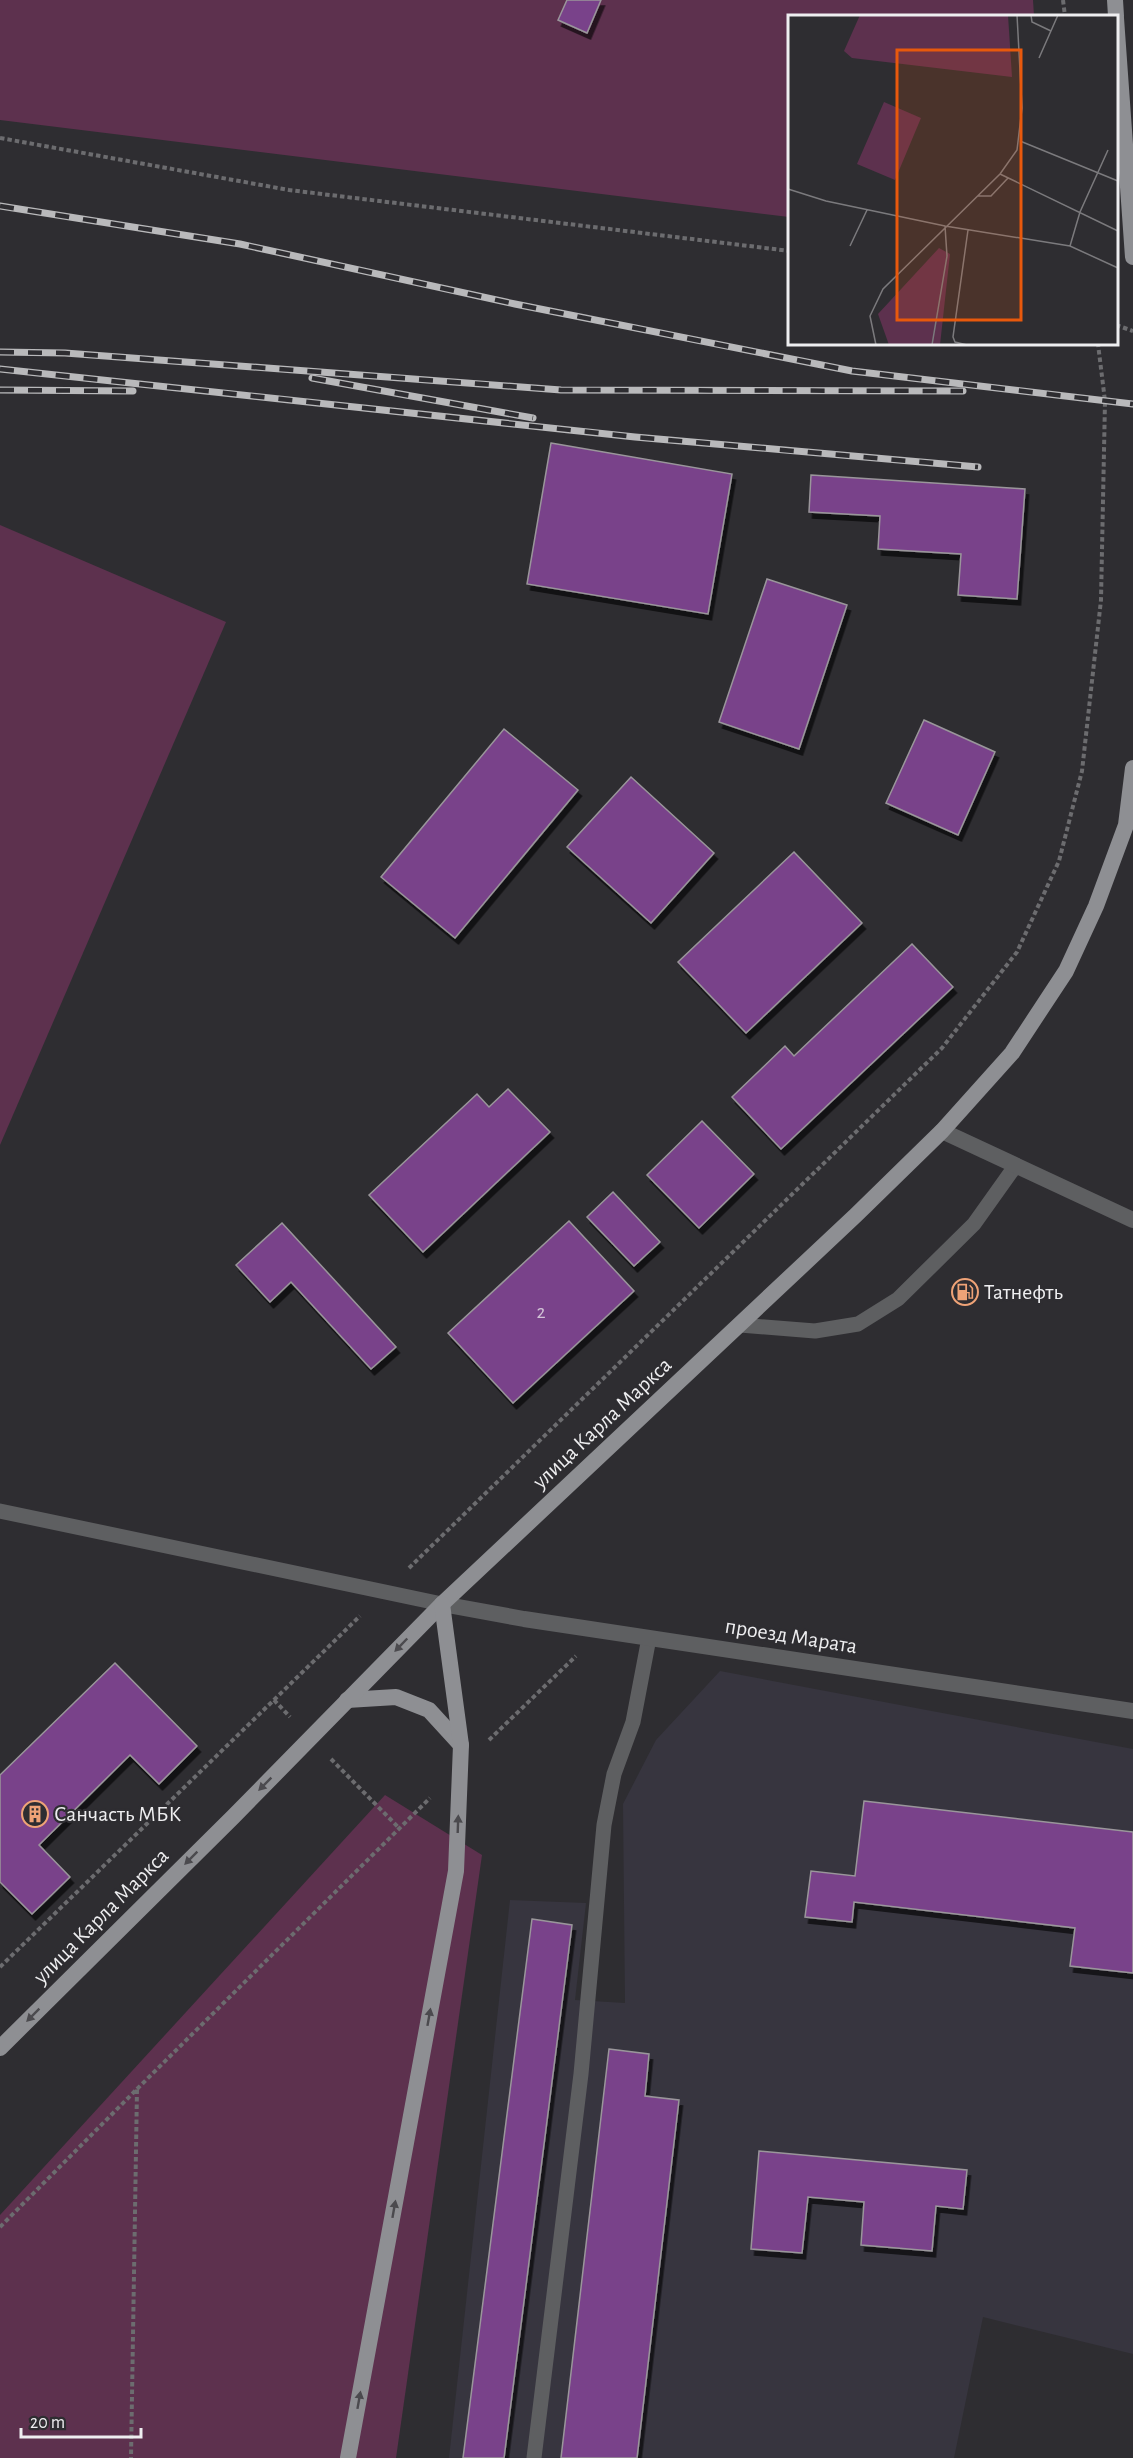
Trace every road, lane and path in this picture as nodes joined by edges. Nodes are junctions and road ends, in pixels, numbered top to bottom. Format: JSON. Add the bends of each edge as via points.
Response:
{"nodes":[{"id":1,"x":1063,"y":0,"type":"edge"},
{"id":2,"x":1115,"y":0,"type":"edge"},
{"id":3,"x":1065,"y":15,"type":"edge"},
{"id":4,"x":1116,"y":15,"type":"edge"},
{"id":5,"x":1118,"y":45,"type":"edge"},
{"id":6,"x":0,"y":138,"type":"edge"},
{"id":7,"x":788,"y":251,"type":"edge"},
{"id":8,"x":1133,"y":257,"type":"edge"},
{"id":9,"x":1118,"y":326,"type":"edge"},
{"id":10,"x":1133,"y":331,"type":"edge"},
{"id":11,"x":1098,"y":345,"type":"edge"},
{"id":12,"x":1133,"y":768,"type":"edge"},
{"id":13,"x":1130,"y":827,"type":"edge"},
{"id":14,"x":942,"y":1131,"type":"junction"},
{"id":15,"x":1016,"y":1165,"type":"junction"},
{"id":16,"x":1133,"y":1220,"type":"edge"},
{"id":17,"x":740,"y":1325,"type":"junction"},
{"id":18,"x":0,"y":1511,"type":"edge"},
{"id":19,"x":385,"y":1592,"type":"junction"},
{"id":20,"x":442,"y":1604,"type":"junction"},
{"id":21,"x":603,"y":1630,"type":"junction"},
{"id":22,"x":649,"y":1638,"type":"junction"},
{"id":23,"x":274,"y":1700,"type":"junction"},
{"id":24,"x":347,"y":1700,"type":"junction"},
{"id":25,"x":1133,"y":1711,"type":"edge"},
{"id":26,"x":311,"y":1738,"type":"junction"},
{"id":27,"x":461,"y":1745,"type":"junction"},
{"id":28,"x":460,"y":1768,"type":"junction"},
{"id":29,"x":399,"y":1828,"type":"junction"},
{"id":30,"x":0,"y":1967,"type":"edge"},
{"id":31,"x":0,"y":2048,"type":"edge"},
{"id":32,"x":137,"y":2089,"type":"junction"},
{"id":33,"x":0,"y":2227,"type":"edge"},
{"id":34,"x":131,"y":2458,"type":"edge"},
{"id":35,"x":348,"y":2458,"type":"edge"},
{"id":36,"x":534,"y":2458,"type":"edge"}],
"edges":[{"from":1,"to":3,"type":"path"},
{"from":2,"to":4,"type":"main road"},
{"from":5,"to":8,"type":"main road"},
{"from":6,"to":7,"type":"path","via":[[289,190]]},
{"from":9,"to":10,"type":"path"},
{"from":11,"to":19,"type":"path","via":[[1105,401],[1101,600],[1082,771],[1059,861],[1017,952],[942,1048]]},
{"from":12,"to":13,"type":"main road","name":"улица Карла Маркса"},
{"from":13,"to":14,"type":"main road","name":"улица Карла Маркса","via":[[1066,971],[1012,1053]]},
{"from":14,"to":15,"type":"street"},
{"from":14,"to":17,"type":"main road","name":"улица Карла Маркса"},
{"from":15,"to":16,"type":"street"},
{"from":15,"to":17,"type":"lane","via":[[974,1224],[898,1299],[858,1324],[816,1331]]},
{"from":17,"to":20,"type":"main road","name":"улица Карла Маркса"},
{"from":18,"to":19,"type":"lane"},
{"from":19,"to":20,"type":"lane"},
{"from":19,"to":23,"type":"path"},
{"from":20,"to":21,"type":"street","name":"проезд Марата"},
{"from":20,"to":24,"type":"main road","name":"улица Карла Маркса","one_way":true},
{"from":20,"to":27,"type":"main road"},
{"from":21,"to":22,"type":"street","name":"проезд Марата"},
{"from":21,"to":28,"type":"path"},
{"from":22,"to":25,"type":"street","name":"проезд Марата"},
{"from":22,"to":36,"type":"lane","via":[[633,1722],[614,1774],[604,1825],[581,2074]]},
{"from":23,"to":26,"type":"path"},
{"from":23,"to":30,"type":"path"},
{"from":24,"to":26,"type":"main road","name":"улица Карла Маркса"},
{"from":24,"to":27,"type":"main road","via":[[396,1697],[429,1710]]},
{"from":26,"to":29,"type":"path"},
{"from":26,"to":31,"type":"main road","name":"улица Карла Маркса","one_way":true},
{"from":27,"to":28,"type":"main road"},
{"from":28,"to":29,"type":"path"},
{"from":35,"to":28,"type":"main road","one_way":true,"via":[[456,1871]]},
{"from":29,"to":32,"type":"path"},
{"from":32,"to":33,"type":"path"},
{"from":32,"to":34,"type":"path"}]}
